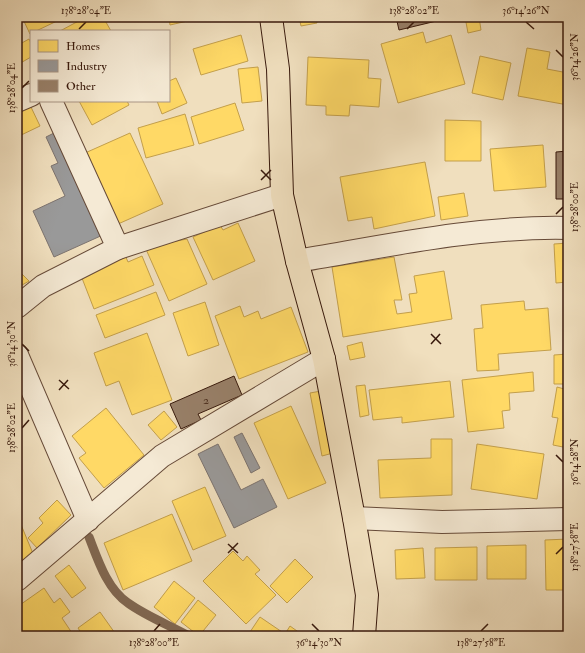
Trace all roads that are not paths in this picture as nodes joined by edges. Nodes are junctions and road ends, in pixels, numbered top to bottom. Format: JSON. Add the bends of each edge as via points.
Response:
{"nodes":[{"id":1,"x":271,"y":17,"type":"edge"},
{"id":2,"x":30,"y":95,"type":"edge"},
{"id":3,"x":17,"y":101,"type":"edge"},
{"id":4,"x":52,"y":102,"type":"edge"},
{"id":5,"x":282,"y":196,"type":"junction"},
{"id":6,"x":568,"y":228,"type":"edge"},
{"id":7,"x":118,"y":248,"type":"junction"},
{"id":8,"x":297,"y":261,"type":"junction"},
{"id":9,"x":17,"y":307,"type":"edge"},
{"id":10,"x":17,"y":355,"type":"edge"},
{"id":11,"x":324,"y":359,"type":"junction"},
{"id":12,"x":354,"y":518,"type":"junction"},
{"id":13,"x":568,"y":519,"type":"edge"},
{"id":14,"x":88,"y":520,"type":"junction"},
{"id":15,"x":17,"y":580,"type":"edge"},
{"id":16,"x":364,"y":636,"type":"edge"}],
"edges":[{"from":1,"to":5,"type":"main road","via":[[278,69]]},
{"from":2,"to":3,"type":"lane"},
{"from":4,"to":7,"type":"lane"},
{"from":5,"to":7,"type":"lane"},
{"from":5,"to":8,"type":"main road"},
{"from":6,"to":8,"type":"lane","via":[[538,227],[452,234]]},
{"from":7,"to":9,"type":"lane","via":[[43,286]]},
{"from":8,"to":11,"type":"main road"},
{"from":10,"to":14,"type":"lane"},
{"from":11,"to":12,"type":"main road"},
{"from":11,"to":14,"type":"lane","via":[[162,456]]},
{"from":12,"to":13,"type":"lane","via":[[442,522]]},
{"from":12,"to":16,"type":"main road","via":[[367,595]]},
{"from":14,"to":15,"type":"lane"}]}
